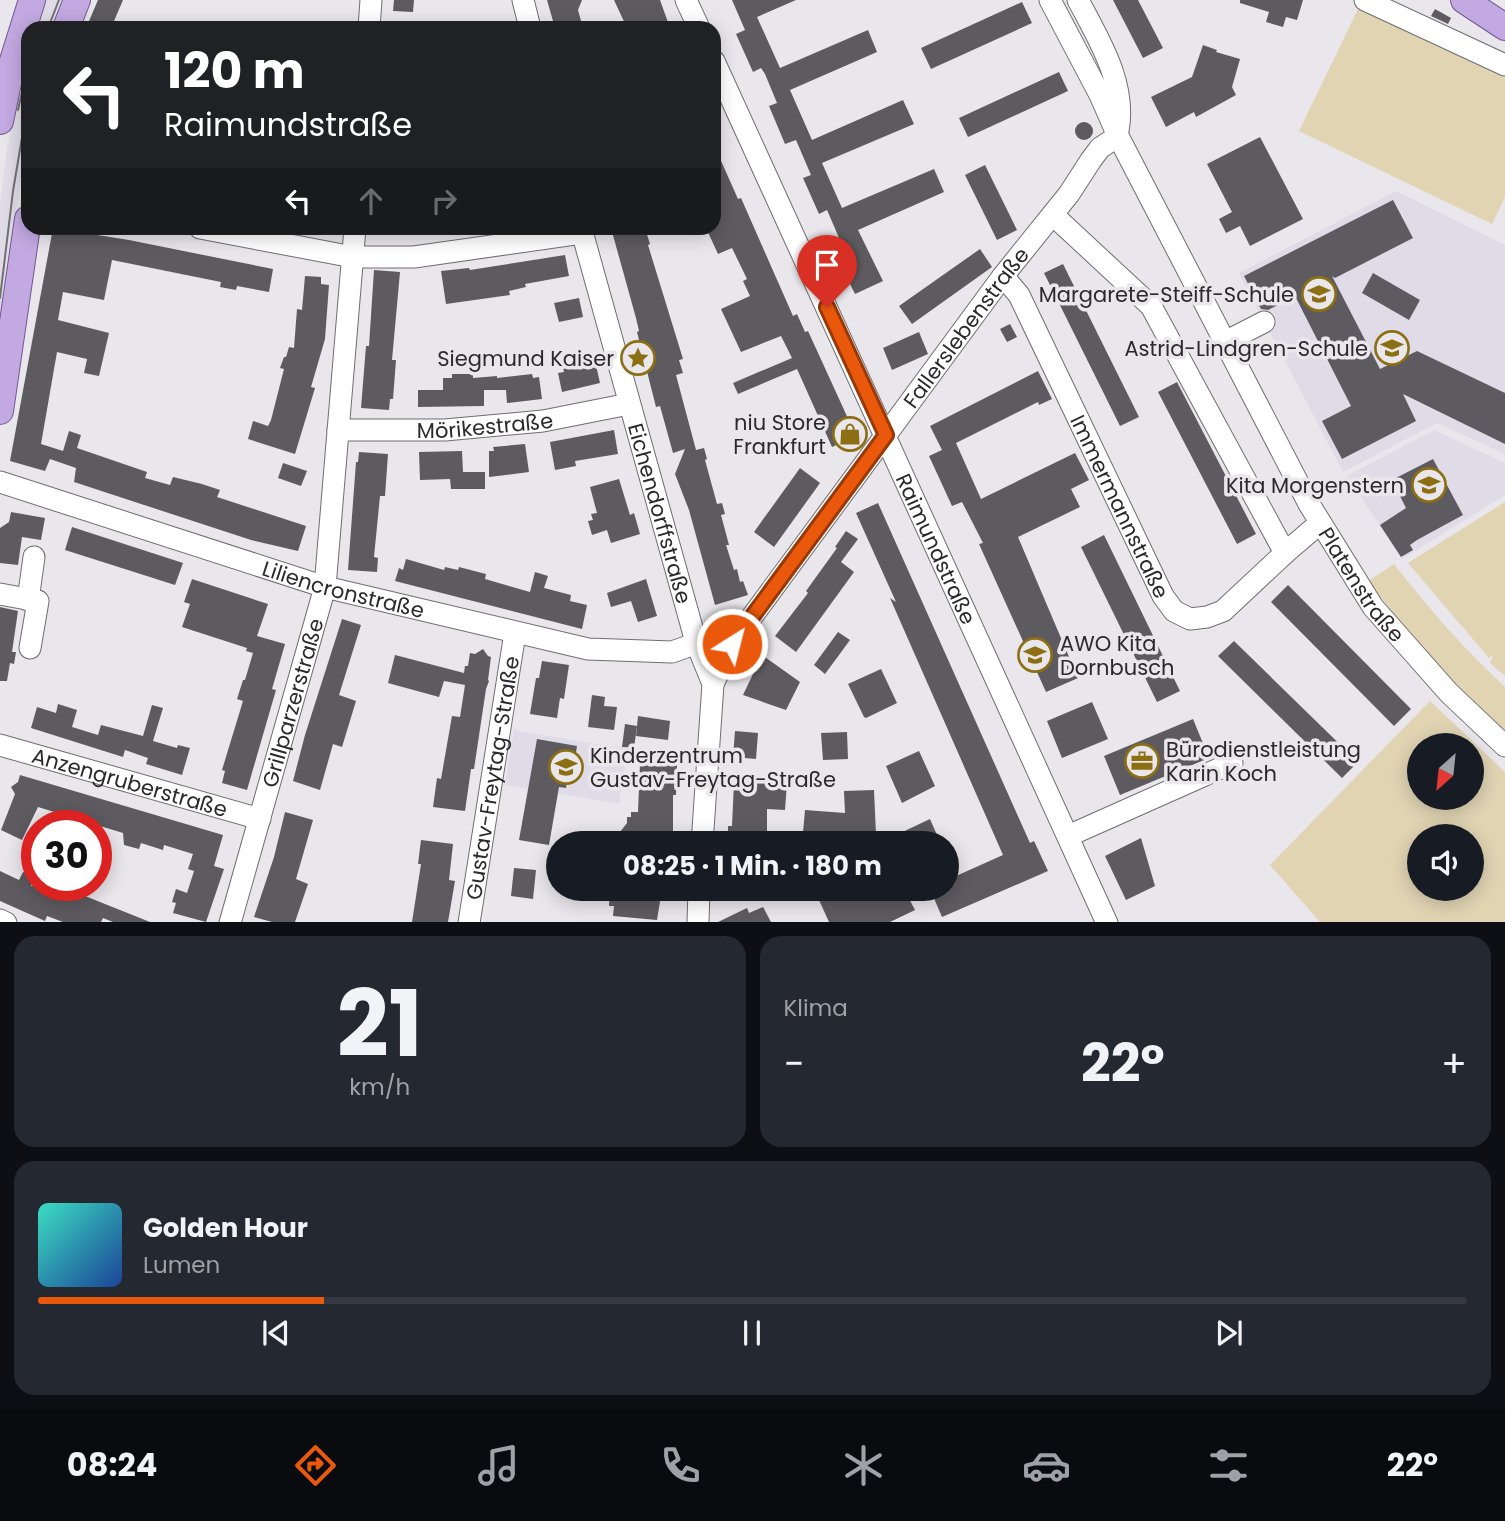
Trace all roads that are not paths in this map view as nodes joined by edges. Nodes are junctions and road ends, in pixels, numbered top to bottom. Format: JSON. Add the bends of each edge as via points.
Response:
{"nodes":[{"id":1,"x":32,"y":0,"type":"edge"},
{"id":2,"x":77,"y":0,"type":"edge"},
{"id":3,"x":371,"y":0,"type":"edge"},
{"id":4,"x":523,"y":0,"type":"edge"},
{"id":5,"x":686,"y":0,"type":"edge"},
{"id":6,"x":1050,"y":0,"type":"edge"},
{"id":7,"x":1078,"y":0,"type":"edge"},
{"id":8,"x":1365,"y":0,"type":"edge"},
{"id":9,"x":1464,"y":0,"type":"edge"},
{"id":10,"x":1479,"y":0,"type":"edge"},
{"id":11,"x":1505,"y":14,"type":"edge"},
{"id":12,"x":25,"y":21,"type":"edge"},
{"id":13,"x":69,"y":21,"type":"edge"},
{"id":14,"x":370,"y":21,"type":"edge"},
{"id":15,"x":528,"y":21,"type":"edge"},
{"id":16,"x":696,"y":21,"type":"edge"},
{"id":17,"x":1505,"y":27,"type":"edge"},
{"id":18,"x":21,"y":35,"type":"edge"},
{"id":19,"x":1505,"y":65,"type":"edge"},
{"id":20,"x":721,"y":76,"type":"edge"},
{"id":21,"x":0,"y":121,"type":"edge"},
{"id":22,"x":1118,"y":136,"type":"junction"},
{"id":23,"x":1053,"y":215,"type":"junction"},
{"id":24,"x":26,"y":235,"type":"edge"},
{"id":25,"x":237,"y":235,"type":"edge"},
{"id":26,"x":355,"y":235,"type":"edge"},
{"id":27,"x":550,"y":235,"type":"edge"},
{"id":28,"x":582,"y":235,"type":"edge"},
{"id":29,"x":353,"y":257,"type":"junction"},
{"id":30,"x":1003,"y":276,"type":"junction"},
{"id":31,"x":1264,"y":322,"type":"dead end"},
{"id":32,"x":1225,"y":342,"type":"junction"},
{"id":33,"x":629,"y":404,"type":"junction"},
{"id":34,"x":0,"y":411,"type":"edge"},
{"id":35,"x":338,"y":430,"type":"junction"},
{"id":36,"x":886,"y":435,"type":"junction"},
{"id":37,"x":0,"y":482,"type":"edge"},
{"id":38,"x":1320,"y":523,"type":"junction"},
{"id":39,"x":1285,"y":553,"type":"junction"},
{"id":40,"x":34,"y":557,"type":"dead end"},
{"id":41,"x":325,"y":587,"type":"junction"},
{"id":42,"x":12,"y":591,"type":"edge"},
{"id":43,"x":745,"y":626,"type":"junction"},
{"id":44,"x":515,"y":633,"type":"junction"},
{"id":45,"x":696,"y":642,"type":"junction"},
{"id":46,"x":732,"y":644,"type":"junction"},
{"id":47,"x":30,"y":648,"type":"dead end"},
{"id":48,"x":713,"y":684,"type":"junction"},
{"id":49,"x":0,"y":745,"type":"edge"},
{"id":50,"x":1505,"y":746,"type":"edge"},
{"id":51,"x":1232,"y":763,"type":"dead end"},
{"id":52,"x":260,"y":819,"type":"junction"},
{"id":53,"x":703,"y":831,"type":"edge"},
{"id":54,"x":1068,"y":836,"type":"junction"},
{"id":55,"x":699,"y":901,"type":"edge"},
{"id":56,"x":0,"y":920,"type":"edge"},
{"id":57,"x":6,"y":922,"type":"edge"},
{"id":58,"x":230,"y":922,"type":"edge"},
{"id":59,"x":469,"y":922,"type":"edge"},
{"id":60,"x":698,"y":922,"type":"edge"},
{"id":61,"x":1107,"y":922,"type":"edge"}],
"edges":[{"from":1,"to":12,"type":"main road"},
{"from":2,"to":13,"type":"main road"},
{"from":3,"to":14,"type":"street"},
{"from":4,"to":15,"type":"street"},
{"from":5,"to":16,"type":"street"},
{"from":6,"to":22,"type":"street","name":"Platenstraße"},
{"from":7,"to":22,"type":"street","name":"Platenstraße","via":[[1112,70],[1121,117]]},
{"from":8,"to":19,"type":"street"},
{"from":9,"to":17,"type":"main road"},
{"from":10,"to":11,"type":"main road"},
{"from":18,"to":21,"type":"main road"},
{"from":20,"to":36,"type":"street","name":"Raimundstraße"},
{"from":22,"to":23,"type":"street","name":"Fallerslebenstraße","via":[[1100,148]]},
{"from":22,"to":32,"type":"street","name":"Platenstraße"},
{"from":23,"to":30,"type":"street","name":"Fallerslebenstraße"},
{"from":23,"to":39,"type":"street","via":[[1151,306]]},
{"from":24,"to":34,"type":"main road"},
{"from":25,"to":29,"type":"street"},
{"from":26,"to":29,"type":"street","name":"Grillparzerstraße"},
{"from":27,"to":29,"type":"street","via":[[414,257]]},
{"from":28,"to":33,"type":"street","name":"Eichendorffstraße"},
{"from":29,"to":35,"type":"street","name":"Grillparzerstraße"},
{"from":30,"to":36,"type":"street","name":"Fallerslebenstraße"},
{"from":30,"to":39,"type":"street","name":"Immermannstraße","via":[[1019,295],[1174,611],[1190,619],[1223,611]]},
{"from":31,"to":32,"type":"street"},
{"from":32,"to":38,"type":"street","name":"Platenstraße"},
{"from":33,"to":35,"type":"street","name":"Mörikestraße","via":[[531,422],[445,430]]},
{"from":33,"to":45,"type":"street","name":"Eichendorffstraße"},
{"from":35,"to":41,"type":"street","name":"Grillparzerstraße"},
{"from":36,"to":43,"type":"street","name":"Fallerslebenstraße"},
{"from":36,"to":54,"type":"street","name":"Raimundstraße"},
{"from":37,"to":41,"type":"street","name":"Liliencronstraße"},
{"from":38,"to":39,"type":"street","name":"Immermannstraße"},
{"from":38,"to":50,"type":"street","name":"Platenstraße","via":[[1373,607],[1449,693]]},
{"from":40,"to":42,"type":"street"},
{"from":41,"to":44,"type":"street","name":"Liliencronstraße"},
{"from":41,"to":52,"type":"street","name":"Grillparzerstraße"},
{"from":42,"to":47,"type":"street","via":[[38,601]]},
{"from":43,"to":45,"type":"street"},
{"from":43,"to":46,"type":"street","name":"Fallerslebenstraße"},
{"from":44,"to":45,"type":"street","name":"Liliencronstraße","via":[[588,649],[672,652]]},
{"from":44,"to":59,"type":"street","name":"Gustav-Freytag-Straße"},
{"from":45,"to":46,"type":"street","via":[[710,650]]},
{"from":45,"to":48,"type":"street","name":"Eichendorffstraße"},
{"from":46,"to":48,"type":"street","name":"Fallerslebenstraße"},
{"from":48,"to":53,"type":"street","name":"Eichendorffstraße"},
{"from":49,"to":52,"type":"street","name":"Anzengruberstraße"},
{"from":51,"to":54,"type":"street"},
{"from":52,"to":58,"type":"street","name":"Grillparzerstraße"},
{"from":54,"to":61,"type":"street","name":"Raimundstraße"},
{"from":55,"to":60,"type":"street"},
{"from":56,"to":57,"type":"street"}]}
